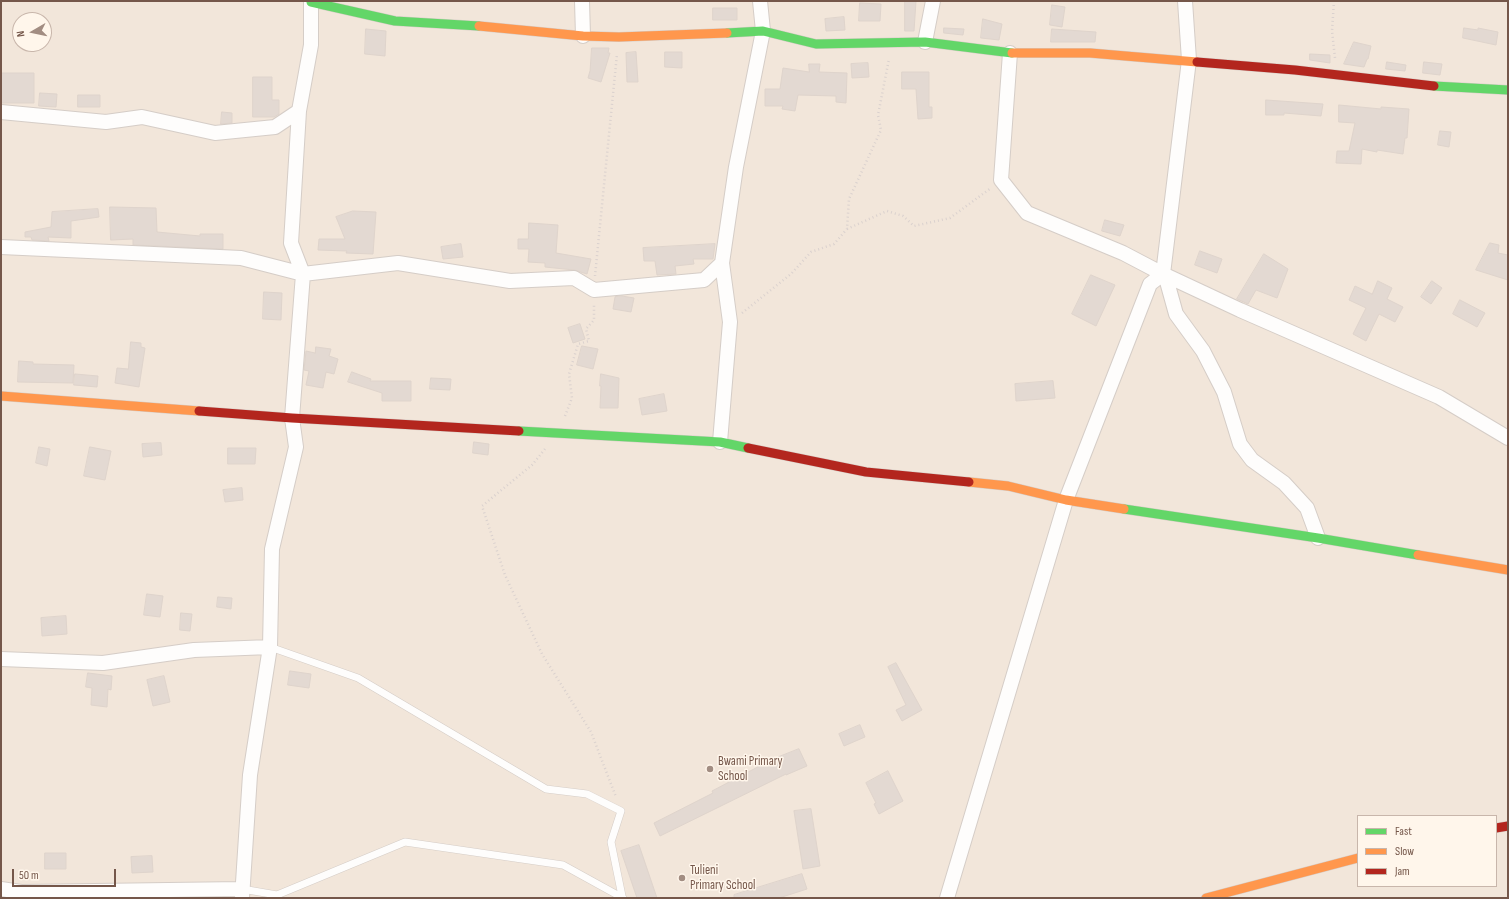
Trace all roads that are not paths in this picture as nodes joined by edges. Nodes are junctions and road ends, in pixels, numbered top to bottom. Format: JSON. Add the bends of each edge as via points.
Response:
{"nodes":[{"id":1,"x":311,"y":1,"type":"edge"},
{"id":2,"x":582,"y":1,"type":"edge"},
{"id":3,"x":760,"y":1,"type":"edge"},
{"id":4,"x":933,"y":1,"type":"edge"},
{"id":5,"x":1185,"y":1,"type":"edge"},
{"id":6,"x":763,"y":31,"type":"junction"},
{"id":7,"x":583,"y":36,"type":"junction"},
{"id":8,"x":924,"y":42,"type":"junction"},
{"id":9,"x":1010,"y":53,"type":"junction"},
{"id":10,"x":1189,"y":60,"type":"junction"},
{"id":11,"x":1508,"y":90,"type":"edge"},
{"id":12,"x":299,"y":111,"type":"junction"},
{"id":13,"x":1,"y":112,"type":"edge"},
{"id":14,"x":1,"y":247,"type":"edge"},
{"id":15,"x":722,"y":263,"type":"junction"},
{"id":16,"x":303,"y":274,"type":"junction"},
{"id":17,"x":1163,"y":274,"type":"junction"},
{"id":18,"x":1,"y":396,"type":"edge"},
{"id":19,"x":292,"y":418,"type":"junction"},
{"id":20,"x":1508,"y":438,"type":"edge"},
{"id":21,"x":720,"y":442,"type":"junction"},
{"id":22,"x":1066,"y":500,"type":"junction"},
{"id":23,"x":1318,"y":538,"type":"junction"},
{"id":24,"x":1508,"y":570,"type":"edge"},
{"id":25,"x":270,"y":647,"type":"junction"},
{"id":26,"x":1,"y":659,"type":"edge"},
{"id":27,"x":1508,"y":826,"type":"edge"},
{"id":28,"x":1497,"y":828,"type":"edge"},
{"id":29,"x":1357,"y":858,"type":"edge"},
{"id":30,"x":1,"y":889,"type":"edge"},
{"id":31,"x":242,"y":894,"type":"edge"},
{"id":32,"x":622,"y":897,"type":"edge"},
{"id":33,"x":947,"y":898,"type":"edge"},
{"id":34,"x":1206,"y":898,"type":"edge"}],
"edges":[{"from":1,"to":7,"type":"street","via":[[395,21]]},
{"from":1,"to":12,"type":"street","via":[[311,46]]},
{"from":2,"to":7,"type":"street"},
{"from":3,"to":6,"type":"street"},
{"from":4,"to":8,"type":"street"},
{"from":5,"to":10,"type":"street"},
{"from":6,"to":7,"type":"street"},
{"from":6,"to":8,"type":"street","via":[[816,44]]},
{"from":6,"to":15,"type":"street","via":[[736,167]]},
{"from":8,"to":9,"type":"street"},
{"from":9,"to":10,"type":"street","via":[[1090,53]]},
{"from":9,"to":17,"type":"street","via":[[1001,180],[1027,213]]},
{"from":10,"to":11,"type":"street","via":[[1430,86]]},
{"from":10,"to":17,"type":"street"},
{"from":12,"to":13,"type":"street","via":[[275,127],[216,133],[142,117],[106,122]]},
{"from":12,"to":16,"type":"street","via":[[291,243]]},
{"from":14,"to":16,"type":"street","via":[[241,258]]},
{"from":15,"to":16,"type":"street","via":[[704,280],[594,290],[574,278],[510,281],[398,263]]},
{"from":15,"to":21,"type":"street","via":[[730,322]]},
{"from":16,"to":19,"type":"street"},
{"from":17,"to":20,"type":"street","via":[[1439,397]]},
{"from":17,"to":22,"type":"street","via":[[1150,284]]},
{"from":17,"to":23,"type":"street","via":[[1176,314],[1203,351],[1224,392],[1240,444],[1252,460],[1284,483],[1307,508]]},
{"from":18,"to":19,"type":"street"},
{"from":19,"to":21,"type":"street"},
{"from":19,"to":25,"type":"street","via":[[296,447],[272,549]]},
{"from":21,"to":22,"type":"street","via":[[866,472],[1008,486]]},
{"from":22,"to":23,"type":"street"},
{"from":22,"to":33,"type":"street"},
{"from":23,"to":24,"type":"street"},
{"from":25,"to":26,"type":"street","via":[[194,650],[103,663]]},
{"from":25,"to":31,"type":"street","via":[[250,775]]},
{"from":25,"to":32,"type":"lane","via":[[358,678],[546,789],[587,794],[621,811],[611,842]]},
{"from":27,"to":28,"type":"street"},
{"from":29,"to":34,"type":"street"},
{"from":30,"to":31,"type":"street","via":[[21,892]]},
{"from":31,"to":32,"type":"lane","via":[[277,895],[406,842],[563,866]]}]}
